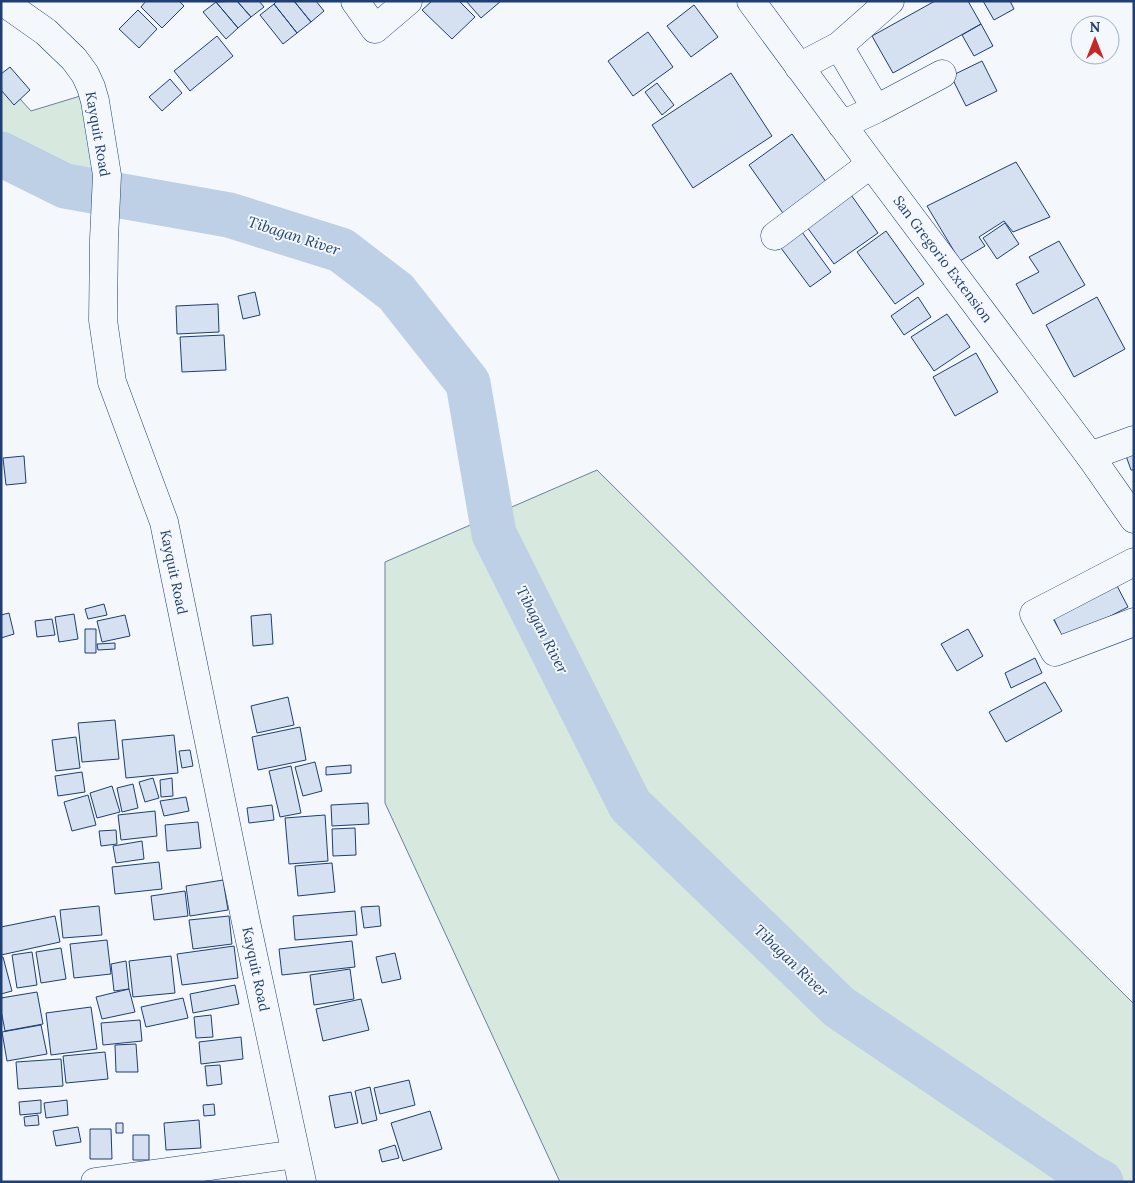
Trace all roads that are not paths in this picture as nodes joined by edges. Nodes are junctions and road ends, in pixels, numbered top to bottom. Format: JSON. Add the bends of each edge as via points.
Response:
{"nodes":[{"id":1,"x":2,"y":1,"type":"edge"},
{"id":2,"x":355,"y":1,"type":"edge"},
{"id":3,"x":408,"y":1,"type":"edge"},
{"id":4,"x":751,"y":1,"type":"edge"},
{"id":5,"x":890,"y":1,"type":"edge"},
{"id":6,"x":839,"y":46,"type":"junction"},
{"id":7,"x":799,"y":68,"type":"junction"},
{"id":8,"x":942,"y":74,"type":"dead end"},
{"id":9,"x":876,"y":109,"type":"junction"},
{"id":10,"x":842,"y":125,"type":"junction"},
{"id":11,"x":871,"y":164,"type":"junction"},
{"id":12,"x":775,"y":236,"type":"dead end"},
{"id":13,"x":1134,"y":440,"type":"edge"},
{"id":14,"x":1090,"y":456,"type":"junction"},
{"id":15,"x":1134,"y":519,"type":"edge"},
{"id":16,"x":1134,"y":562,"type":"edge"},
{"id":17,"x":1134,"y":622,"type":"edge"},
{"id":18,"x":296,"y":1154,"type":"junction"},
{"id":19,"x":96,"y":1182,"type":"edge"},
{"id":20,"x":302,"y":1182,"type":"edge"}],
"edges":[{"from":1,"to":18,"type":"street","name":"Kayquit Road","via":[[46,32],[74,59],[85,74],[95,101],[107,176],[103,320],[112,382],[164,522]]},
{"from":2,"to":3,"type":"street","via":[[375,30]]},
{"from":4,"to":7,"type":"street","name":"San Gregorio Extension"},
{"from":5,"to":6,"type":"street"},
{"from":6,"to":7,"type":"street"},
{"from":6,"to":9,"type":"street"},
{"from":7,"to":10,"type":"street","name":"San Gregorio Extension"},
{"from":8,"to":9,"type":"street"},
{"from":9,"to":10,"type":"street"},
{"from":10,"to":11,"type":"street","name":"San Gregorio Extension"},
{"from":11,"to":12,"type":"street"},
{"from":11,"to":14,"type":"street","name":"San Gregorio Extension"},
{"from":13,"to":14,"type":"street"},
{"from":14,"to":15,"type":"street","name":"San Gregorio Extension"},
{"from":16,"to":17,"type":"street","via":[[1034,614],[1055,652]]},
{"from":18,"to":19,"type":"street"},
{"from":18,"to":20,"type":"street","name":"Kayquit Road"}]}
